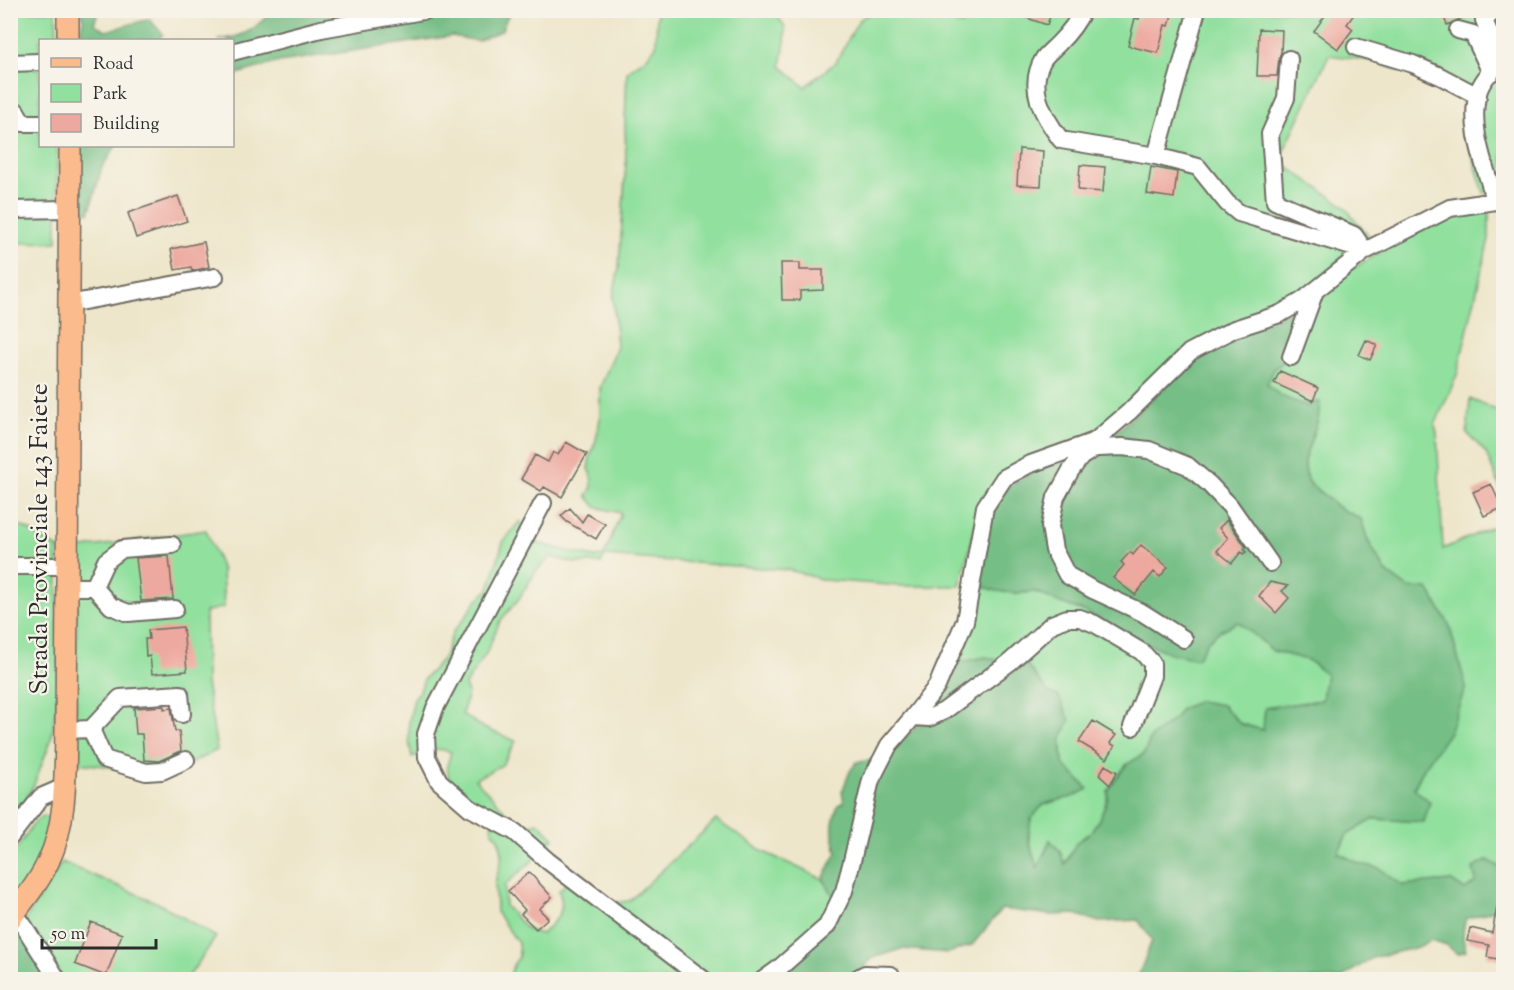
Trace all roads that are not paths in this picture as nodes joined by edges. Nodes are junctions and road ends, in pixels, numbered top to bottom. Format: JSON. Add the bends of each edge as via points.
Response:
{"nodes":[{"id":1,"x":68,"y":10,"type":"edge"},
{"id":2,"x":428,"y":10,"type":"edge"},
{"id":3,"x":1083,"y":10,"type":"edge"},
{"id":4,"x":1197,"y":10,"type":"edge"},
{"id":5,"x":1495,"y":10,"type":"edge"},
{"id":6,"x":1458,"y":30,"type":"dead end"},
{"id":7,"x":68,"y":39,"type":"edge"},
{"id":8,"x":1356,"y":47,"type":"dead end"},
{"id":9,"x":234,"y":51,"type":"edge"},
{"id":10,"x":1289,"y":59,"type":"dead end"},
{"id":11,"x":39,"y":62,"type":"edge"},
{"id":12,"x":1498,"y":62,"type":"edge"},
{"id":13,"x":10,"y":63,"type":"edge"},
{"id":14,"x":1478,"y":96,"type":"junction"},
{"id":15,"x":16,"y":111,"type":"dead end"},
{"id":16,"x":39,"y":123,"type":"edge"},
{"id":17,"x":70,"y":147,"type":"edge"},
{"id":18,"x":1156,"y":156,"type":"junction"},
{"id":19,"x":1499,"y":202,"type":"edge"},
{"id":20,"x":69,"y":209,"type":"junction"},
{"id":21,"x":10,"y":210,"type":"edge"},
{"id":22,"x":1365,"y":251,"type":"junction"},
{"id":23,"x":215,"y":277,"type":"dead end"},
{"id":24,"x":1316,"y":290,"type":"junction"},
{"id":25,"x":68,"y":304,"type":"junction"},
{"id":26,"x":1291,"y":357,"type":"dead end"},
{"id":27,"x":1096,"y":444,"type":"junction"},
{"id":28,"x":543,"y":502,"type":"dead end"},
{"id":29,"x":172,"y":545,"type":"dead end"},
{"id":30,"x":1270,"y":564,"type":"dead end"},
{"id":31,"x":17,"y":566,"type":"dead end"},
{"id":32,"x":67,"y":577,"type":"junction"},
{"id":33,"x":94,"y":587,"type":"junction"},
{"id":34,"x":175,"y":609,"type":"dead end"},
{"id":35,"x":1184,"y":639,"type":"dead end"},
{"id":36,"x":182,"y":714,"type":"dead end"},
{"id":37,"x":914,"y":717,"type":"junction"},
{"id":38,"x":1132,"y":727,"type":"dead end"},
{"id":39,"x":91,"y":729,"type":"junction"},
{"id":40,"x":66,"y":730,"type":"junction"},
{"id":41,"x":186,"y":760,"type":"dead end"},
{"id":42,"x":64,"y":787,"type":"junction"},
{"id":43,"x":10,"y":837,"type":"edge"},
{"id":44,"x":12,"y":916,"type":"edge"},
{"id":45,"x":891,"y":975,"type":"dead end"},
{"id":46,"x":58,"y":980,"type":"edge"},
{"id":47,"x":704,"y":980,"type":"edge"},
{"id":48,"x":763,"y":980,"type":"edge"},
{"id":49,"x":854,"y":980,"type":"edge"}],
"edges":[{"from":1,"to":7,"type":"main road"},
{"from":2,"to":9,"type":"street","via":[[321,29]]},
{"from":3,"to":18,"type":"street","via":[[1045,57],[1037,76],[1038,98],[1046,120],[1060,140]]},
{"from":4,"to":18,"type":"street"},
{"from":5,"to":12,"type":"street","via":[[1484,20]]},
{"from":6,"to":12,"type":"street","via":[[1473,34]]},
{"from":8,"to":14,"type":"street","via":[[1413,64]]},
{"from":10,"to":22,"type":"street","via":[[1286,98],[1270,134],[1275,201],[1354,235]]},
{"from":11,"to":13,"type":"street"},
{"from":12,"to":14,"type":"street","via":[[1479,88]]},
{"from":14,"to":19,"type":"street","via":[[1476,134]]},
{"from":15,"to":16,"type":"street","via":[[23,123]]},
{"from":17,"to":20,"type":"main road","name":"Strada Provinciale 143 Faiete"},
{"from":18,"to":22,"type":"street","via":[[1198,167],[1239,213]]},
{"from":19,"to":22,"type":"street","via":[[1450,208]]},
{"from":20,"to":21,"type":"street"},
{"from":20,"to":25,"type":"main road","name":"Strada Provinciale 143 Faiete"},
{"from":22,"to":24,"type":"street"},
{"from":23,"to":25,"type":"street"},
{"from":24,"to":26,"type":"street"},
{"from":24,"to":27,"type":"street","via":[[1280,314],[1234,329],[1190,352]]},
{"from":25,"to":32,"type":"main road","name":"Strada Provinciale 143 Faiete"},
{"from":27,"to":30,"type":"street","via":[[1149,450],[1188,466],[1230,506]]},
{"from":27,"to":35,"type":"street","via":[[1071,470],[1056,497],[1050,526],[1054,550],[1067,575],[1143,613]]},
{"from":27,"to":37,"type":"street","via":[[1028,465],[1004,478],[986,507],[965,621],[937,686]]},
{"from":28,"to":47,"type":"street","via":[[435,708],[426,734],[427,757],[439,782],[470,808],[515,832]]},
{"from":29,"to":33,"type":"street","via":[[122,549],[106,561]]},
{"from":31,"to":32,"type":"street"},
{"from":32,"to":33,"type":"street"},
{"from":32,"to":40,"type":"main road","name":"Strada Provinciale 143 Faiete"},
{"from":33,"to":34,"type":"street","via":[[111,606],[128,613]]},
{"from":36,"to":39,"type":"street","via":[[180,694],[120,698]]},
{"from":37,"to":38,"type":"street","via":[[929,718],[944,711],[1010,662],[1052,624],[1080,618],[1142,652],[1152,663],[1152,676]]},
{"from":37,"to":48,"type":"street","via":[[889,745],[871,780],[844,891],[827,926]]},
{"from":39,"to":40,"type":"street"},
{"from":39,"to":41,"type":"street","via":[[104,759],[146,772],[162,771]]},
{"from":40,"to":42,"type":"main road","name":"Strada Provinciale 143 Faiete"},
{"from":42,"to":43,"type":"street","via":[[40,797]]},
{"from":42,"to":44,"type":"main road","name":"Strada Provinciale 143 Faiete","via":[[62,812],[49,861]]},
{"from":44,"to":46,"type":"street","via":[[22,923]]},
{"from":45,"to":49,"type":"street","via":[[865,974]]}]}
